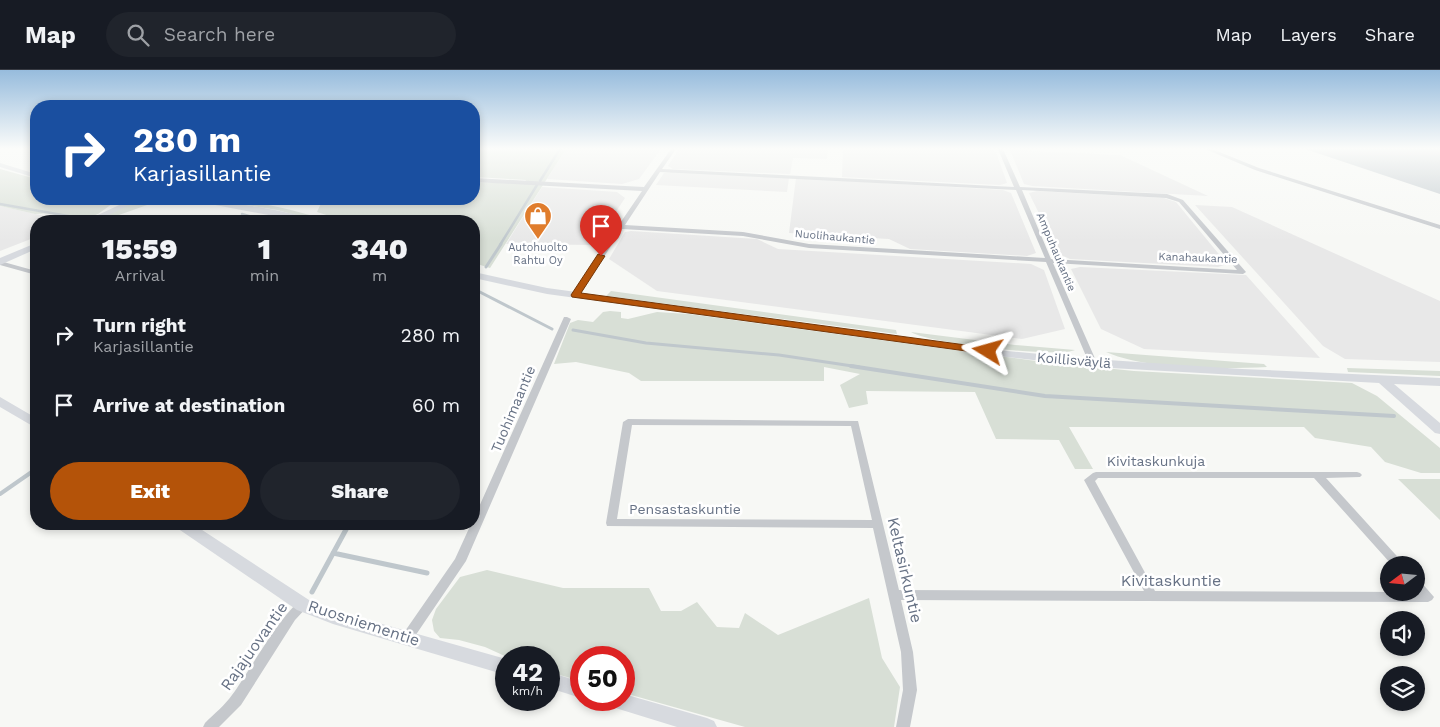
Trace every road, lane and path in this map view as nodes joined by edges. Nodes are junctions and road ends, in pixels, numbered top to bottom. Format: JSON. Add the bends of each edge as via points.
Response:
{"nodes":[{"id":1,"x":480,"y":180,"type":"edge"},
{"id":2,"x":651,"y":180,"type":"edge"},
{"id":3,"x":863,"y":180,"type":"edge"},
{"id":4,"x":1015,"y":180,"type":"edge"},
{"id":5,"x":1291,"y":180,"type":"edge"},
{"id":6,"x":1018,"y":187,"type":"junction"},
{"id":7,"x":644,"y":189,"type":"junction"},
{"id":8,"x":116,"y":205,"type":"edge"},
{"id":9,"x":124,"y":205,"type":"edge"},
{"id":10,"x":229,"y":205,"type":"edge"},
{"id":11,"x":105,"y":213,"type":"junction"},
{"id":12,"x":101,"y":215,"type":"edge"},
{"id":13,"x":285,"y":215,"type":"edge"},
{"id":14,"x":620,"y":226,"type":"junction"},
{"id":15,"x":1440,"y":227,"type":"edge"},
{"id":16,"x":30,"y":249,"type":"edge"},
{"id":17,"x":1049,"y":261,"type":"junction"},
{"id":18,"x":0,"y":263,"type":"edge"},
{"id":19,"x":30,"y":271,"type":"edge"},
{"id":20,"x":480,"y":276,"type":"edge"},
{"id":21,"x":575,"y":295,"type":"junction"},
{"id":22,"x":567,"y":319,"type":"dead end"},
{"id":23,"x":1093,"y":363,"type":"junction"},
{"id":24,"x":1383,"y":380,"type":"junction"},
{"id":25,"x":1440,"y":382,"type":"edge"},
{"id":26,"x":0,"y":401,"type":"edge"},
{"id":27,"x":30,"y":420,"type":"edge"},
{"id":28,"x":855,"y":422,"type":"joint"},
{"id":29,"x":1440,"y":430,"type":"edge"},
{"id":30,"x":1317,"y":475,"type":"junction"},
{"id":31,"x":1357,"y":475,"type":"dead end"},
{"id":32,"x":480,"y":516,"type":"edge"},
{"id":33,"x":878,"y":524,"type":"junction"},
{"id":34,"x":191,"y":530,"type":"edge"},
{"id":35,"x":474,"y":530,"type":"edge"},
{"id":36,"x":1391,"y":556,"type":"edge"},
{"id":37,"x":896,"y":595,"type":"junction"},
{"id":38,"x":1152,"y":596,"type":"junction"},
{"id":39,"x":1380,"y":598,"type":"edge"},
{"id":40,"x":303,"y":604,"type":"junction"},
{"id":41,"x":407,"y":638,"type":"junction"},
{"id":42,"x":495,"y":664,"type":"edge"},
{"id":43,"x":635,"y":706,"type":"edge"},
{"id":44,"x":210,"y":727,"type":"edge"},
{"id":45,"x":707,"y":727,"type":"edge"},
{"id":46,"x":904,"y":727,"type":"edge"}],
"edges":[{"from":1,"to":7,"type":"street"},
{"from":2,"to":7,"type":"street"},
{"from":3,"to":6,"type":"street"},
{"from":4,"to":6,"type":"street","name":"Ampuhaukantie"},
{"from":5,"to":15,"type":"street"},
{"from":6,"to":17,"type":"street","name":"Ampuhaukantie"},
{"from":6,"to":17,"type":"street","name":"Kanahaukantie","via":[[1167,196],[1181,200],[1242,272]]},
{"from":7,"to":14,"type":"street"},
{"from":8,"to":11,"type":"main road"},
{"from":9,"to":11,"type":"main road"},
{"from":10,"to":13,"type":"main road"},
{"from":11,"to":12,"type":"main road"},
{"from":14,"to":17,"type":"street","name":"Nuolihaukantie","via":[[743,234],[809,246]]},
{"from":14,"to":21,"type":"street"},
{"from":16,"to":18,"type":"main road"},
{"from":17,"to":23,"type":"street","name":"Ampuhaukantie"},
{"from":18,"to":19,"type":"street"},
{"from":20,"to":21,"type":"main road","name":"Koillisväylä"},
{"from":21,"to":23,"type":"main road","name":"Koillisväylä"},
{"from":22,"to":32,"type":"street","name":"Tuohimaantie"},
{"from":23,"to":24,"type":"main road","name":"Koillisväylä"},
{"from":24,"to":25,"type":"main road","name":"Koillisväylä"},
{"from":24,"to":29,"type":"main road"},
{"from":26,"to":27,"type":"main road"},
{"from":28,"to":33,"type":"street","name":"Keltasirkuntie"},
{"from":28,"to":33,"type":"street","name":"Pensastaskuntie","via":[[628,422],[611,523]]},
{"from":30,"to":31,"type":"street","name":"Kivitaskunkuja"},
{"from":30,"to":36,"type":"street"},
{"from":30,"to":38,"type":"street","name":"Kivitaskunkuja","via":[[1096,475],[1089,480]]},
{"from":33,"to":37,"type":"street","name":"Keltasirkuntie"},
{"from":34,"to":40,"type":"main road","name":"Ruosniementie"},
{"from":35,"to":41,"type":"street","name":"Tuohimaantie","via":[[460,561]]},
{"from":37,"to":38,"type":"street","name":"Kivitaskuntie"},
{"from":37,"to":46,"type":"street","name":"Keltasirkuntie","via":[[907,652],[910,690]]},
{"from":38,"to":39,"type":"street","name":"Kivitaskuntie"},
{"from":40,"to":41,"type":"main road","name":"Ruosniementie","via":[[333,617]]},
{"from":40,"to":44,"type":"street","name":"Rajajuovantie","via":[[236,701]]},
{"from":41,"to":42,"type":"main road","name":"Ruosniementie"},
{"from":43,"to":45,"type":"main road"}]}
